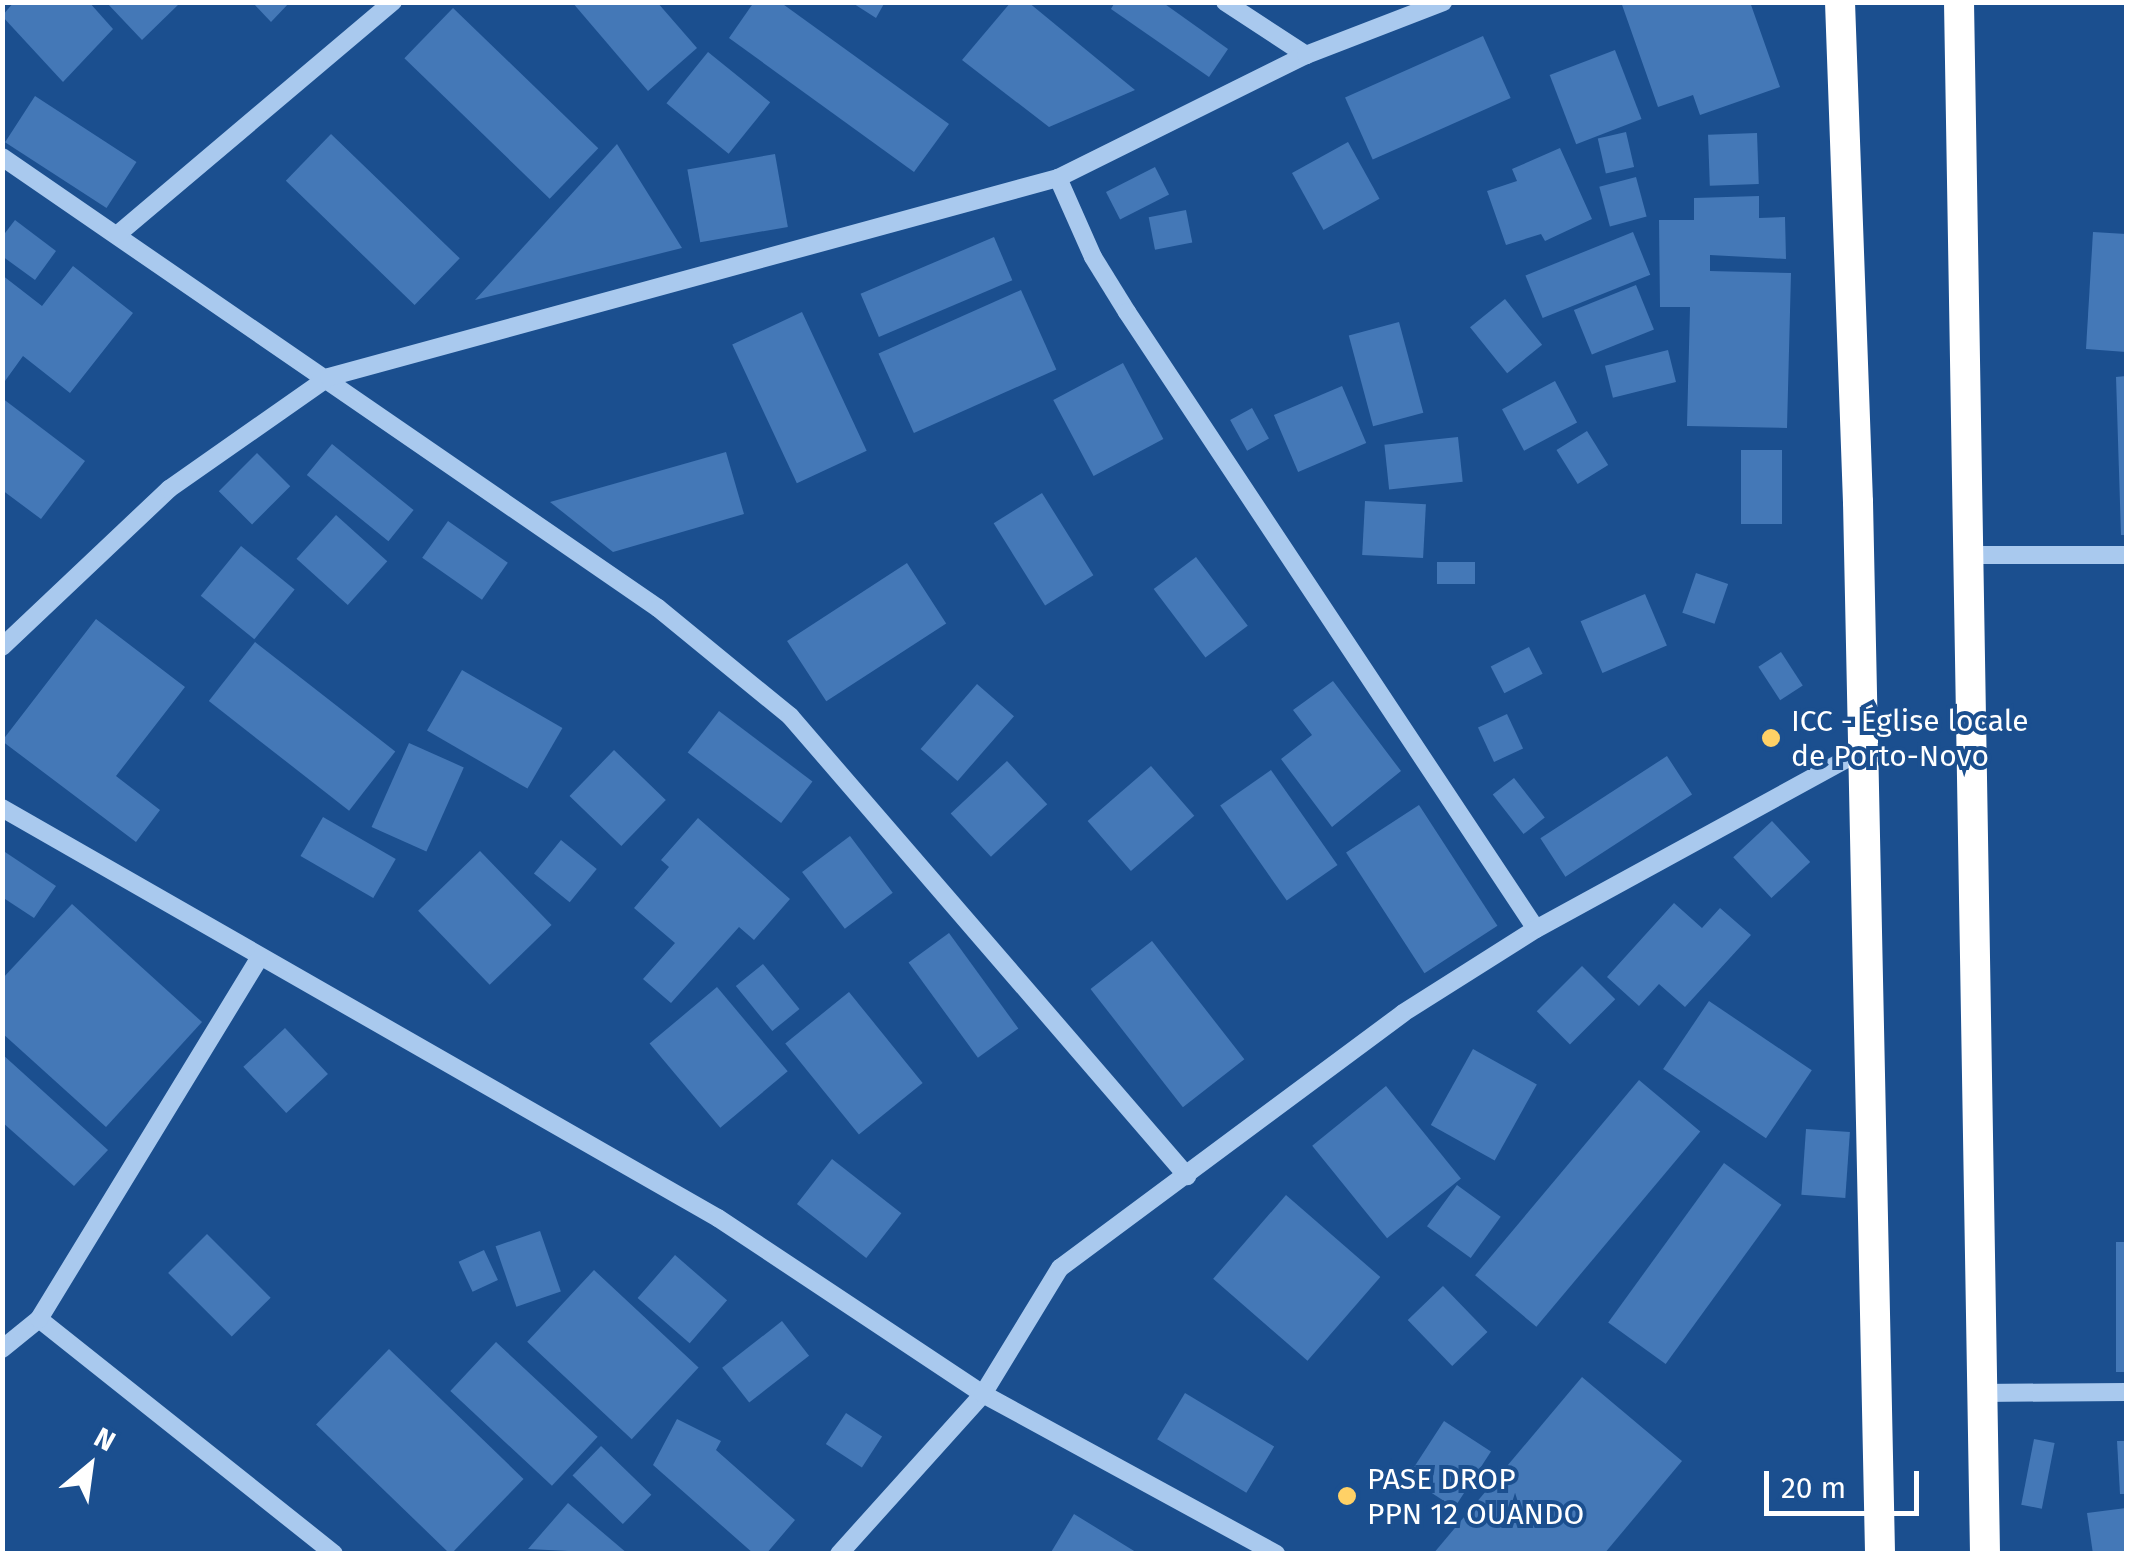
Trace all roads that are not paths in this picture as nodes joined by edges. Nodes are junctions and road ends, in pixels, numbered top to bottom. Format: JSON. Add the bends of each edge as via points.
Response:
{"nodes":[{"id":1,"x":393,"y":2,"type":"edge"},
{"id":2,"x":1224,"y":2,"type":"edge"},
{"id":3,"x":1443,"y":2,"type":"edge"},
{"id":4,"x":1840,"y":2,"type":"edge"},
{"id":5,"x":1960,"y":2,"type":"edge"},
{"id":6,"x":1306,"y":55,"type":"junction"},
{"id":7,"x":2,"y":157,"type":"edge"},
{"id":8,"x":1058,"y":178,"type":"junction"},
{"id":9,"x":118,"y":234,"type":"junction"},
{"id":10,"x":329,"y":376,"type":"junction"},
{"id":11,"x":1970,"y":555,"type":"junction"},
{"id":12,"x":2126,"y":555,"type":"edge"},
{"id":13,"x":2,"y":646,"type":"edge"},
{"id":14,"x":1861,"y":750,"type":"junction"},
{"id":15,"x":2,"y":808,"type":"edge"},
{"id":16,"x":1536,"y":929,"type":"junction"},
{"id":17,"x":259,"y":959,"type":"junction"},
{"id":18,"x":1187,"y":1176,"type":"junction"},
{"id":19,"x":40,"y":1318,"type":"junction"},
{"id":20,"x":2,"y":1348,"type":"edge"},
{"id":21,"x":2126,"y":1392,"type":"edge"},
{"id":22,"x":983,"y":1394,"type":"junction"},
{"id":23,"x":1979,"y":1394,"type":"junction"},
{"id":24,"x":334,"y":1554,"type":"edge"},
{"id":25,"x":839,"y":1554,"type":"edge"},
{"id":26,"x":1276,"y":1554,"type":"edge"},
{"id":27,"x":1880,"y":1554,"type":"edge"},
{"id":28,"x":1985,"y":1554,"type":"edge"}],
"edges":[{"from":1,"to":9,"type":"street"},
{"from":2,"to":6,"type":"street"},
{"from":3,"to":6,"type":"street"},
{"from":4,"to":14,"type":"highway"},
{"from":5,"to":11,"type":"highway"},
{"from":6,"to":8,"type":"street"},
{"from":7,"to":9,"type":"street"},
{"from":8,"to":10,"type":"street"},
{"from":8,"to":16,"type":"street","via":[[1093,258]]},
{"from":9,"to":10,"type":"street"},
{"from":10,"to":13,"type":"street","via":[[170,489]]},
{"from":10,"to":18,"type":"street","via":[[658,608],[790,716]]},
{"from":11,"to":12,"type":"street"},
{"from":11,"to":23,"type":"highway"},
{"from":14,"to":16,"type":"street"},
{"from":14,"to":27,"type":"highway"},
{"from":15,"to":17,"type":"street"},
{"from":16,"to":18,"type":"street","via":[[1403,1013]]},
{"from":17,"to":19,"type":"street"},
{"from":17,"to":22,"type":"street","via":[[718,1218]]},
{"from":18,"to":22,"type":"street","via":[[1060,1268]]},
{"from":19,"to":20,"type":"street"},
{"from":19,"to":24,"type":"street"},
{"from":21,"to":23,"type":"street"},
{"from":22,"to":25,"type":"street"},
{"from":22,"to":26,"type":"street"},
{"from":23,"to":28,"type":"highway"}]}
